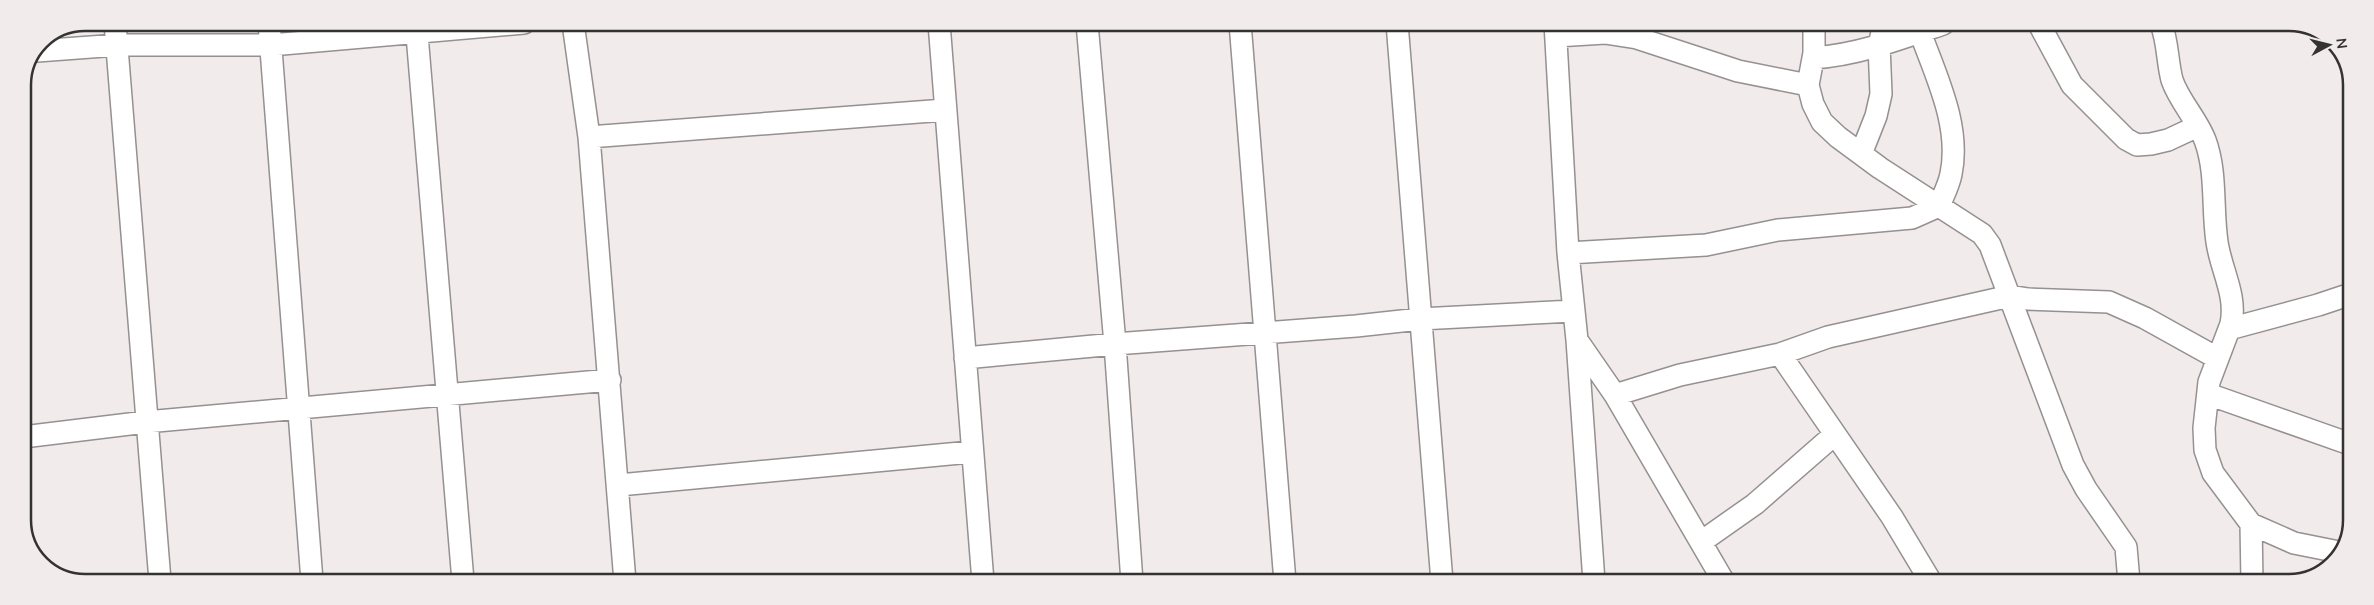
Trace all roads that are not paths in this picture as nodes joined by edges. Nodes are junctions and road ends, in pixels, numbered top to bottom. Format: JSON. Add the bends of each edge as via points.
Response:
{"nodes":[{"id":1,"x":117,"y":31,"type":"edge"},
{"id":2,"x":270,"y":31,"type":"edge"},
{"id":3,"x":385,"y":31,"type":"edge"},
{"id":4,"x":417,"y":31,"type":"edge"},
{"id":5,"x":574,"y":31,"type":"edge"},
{"id":6,"x":940,"y":31,"type":"edge"},
{"id":7,"x":1088,"y":31,"type":"edge"},
{"id":8,"x":1241,"y":31,"type":"edge"},
{"id":9,"x":1398,"y":31,"type":"edge"},
{"id":10,"x":1555,"y":31,"type":"edge"},
{"id":11,"x":1568,"y":31,"type":"edge"},
{"id":12,"x":1814,"y":31,"type":"edge"},
{"id":13,"x":1882,"y":31,"type":"edge"},
{"id":14,"x":1923,"y":31,"type":"edge"},
{"id":15,"x":2043,"y":31,"type":"edge"},
{"id":16,"x":2164,"y":31,"type":"edge"},
{"id":17,"x":1920,"y":32,"type":"junction"},
{"id":18,"x":118,"y":45,"type":"junction"},
{"id":19,"x":271,"y":45,"type":"junction"},
{"id":20,"x":1879,"y":45,"type":"junction"},
{"id":21,"x":44,"y":50,"type":"edge"},
{"id":22,"x":1813,"y":58,"type":"junction"},
{"id":23,"x":1808,"y":85,"type":"junction"},
{"id":24,"x":945,"y":110,"type":"junction"},
{"id":25,"x":2198,"y":126,"type":"junction"},
{"id":26,"x":589,"y":137,"type":"junction"},
{"id":27,"x":1861,"y":154,"type":"junction"},
{"id":28,"x":1939,"y":206,"type":"junction"},
{"id":29,"x":1568,"y":253,"type":"junction"},
{"id":30,"x":2010,"y":296,"type":"junction"},
{"id":31,"x":2343,"y":297,"type":"edge"},
{"id":32,"x":1573,"y":311,"type":"junction"},
{"id":33,"x":1420,"y":319,"type":"junction"},
{"id":34,"x":2229,"y":329,"type":"junction"},
{"id":35,"x":1263,"y":332,"type":"junction"},
{"id":36,"x":1577,"y":340,"type":"junction"},
{"id":37,"x":1115,"y":344,"type":"junction"},
{"id":38,"x":1780,"y":354,"type":"junction"},
{"id":39,"x":965,"y":358,"type":"junction"},
{"id":40,"x":2217,"y":358,"type":"junction"},
{"id":41,"x":610,"y":380,"type":"junction"},
{"id":42,"x":2208,"y":394,"type":"junction"},
{"id":43,"x":447,"y":395,"type":"junction"},
{"id":44,"x":1616,"y":395,"type":"junction"},
{"id":45,"x":298,"y":409,"type":"junction"},
{"id":46,"x":146,"y":422,"type":"junction"},
{"id":47,"x":1834,"y":435,"type":"junction"},
{"id":48,"x":31,"y":436,"type":"edge"},
{"id":49,"x":2343,"y":442,"type":"edge"},
{"id":50,"x":972,"y":452,"type":"junction"},
{"id":51,"x":619,"y":485,"type":"junction"},
{"id":52,"x":2251,"y":524,"type":"junction"},
{"id":53,"x":1701,"y":542,"type":"junction"},
{"id":54,"x":2332,"y":551,"type":"edge"},
{"id":55,"x":159,"y":574,"type":"edge"},
{"id":56,"x":311,"y":574,"type":"edge"},
{"id":57,"x":462,"y":574,"type":"edge"},
{"id":58,"x":625,"y":574,"type":"edge"},
{"id":59,"x":981,"y":574,"type":"edge"},
{"id":60,"x":1131,"y":574,"type":"edge"},
{"id":61,"x":1284,"y":574,"type":"edge"},
{"id":62,"x":1441,"y":574,"type":"edge"},
{"id":63,"x":1593,"y":574,"type":"edge"},
{"id":64,"x":1719,"y":574,"type":"edge"},
{"id":65,"x":1927,"y":574,"type":"edge"},
{"id":66,"x":2128,"y":574,"type":"edge"},
{"id":67,"x":2252,"y":574,"type":"edge"}],
"edges":[{"from":1,"to":18,"type":"street"},
{"from":2,"to":19,"type":"street"},
{"from":3,"to":19,"type":"street"},
{"from":4,"to":43,"type":"street"},
{"from":5,"to":26,"type":"street"},
{"from":6,"to":24,"type":"street"},
{"from":7,"to":37,"type":"street"},
{"from":8,"to":35,"type":"street"},
{"from":9,"to":33,"type":"street"},
{"from":10,"to":29,"type":"street"},
{"from":11,"to":23,"type":"street","via":[[1637,38],[1738,71]]},
{"from":12,"to":22,"type":"street"},
{"from":13,"to":20,"type":"street"},
{"from":14,"to":17,"type":"street"},
{"from":15,"to":25,"type":"street","via":[[2072,85],[2126,139],[2137,145],[2151,144]]},
{"from":16,"to":25,"type":"street","via":[[2173,80]]},
{"from":17,"to":20,"type":"street"},
{"from":17,"to":28,"type":"street","via":[[1950,122],[1951,175]]},
{"from":18,"to":19,"type":"street"},
{"from":18,"to":21,"type":"street"},
{"from":18,"to":46,"type":"street"},
{"from":19,"to":45,"type":"street"},
{"from":20,"to":22,"type":"street","via":[[1844,55]]},
{"from":20,"to":27,"type":"street","via":[[1881,94]]},
{"from":22,"to":23,"type":"street"},
{"from":23,"to":27,"type":"street","via":[[1822,122]]},
{"from":24,"to":26,"type":"street"},
{"from":24,"to":39,"type":"street"},
{"from":25,"to":34,"type":"street","via":[[2211,164],[2217,242],[2233,314]]},
{"from":26,"to":41,"type":"street"},
{"from":27,"to":28,"type":"street"},
{"from":28,"to":29,"type":"street","via":[[1912,218],[1778,230],[1706,245]]},
{"from":28,"to":30,"type":"street","via":[[1982,234],[1990,245]]},
{"from":29,"to":32,"type":"street"},
{"from":30,"to":38,"type":"street","via":[[1828,337]]},
{"from":30,"to":40,"type":"street","via":[[2115,304]]},
{"from":30,"to":66,"type":"street","via":[[2073,464],[2126,547]]},
{"from":31,"to":34,"type":"street"},
{"from":32,"to":33,"type":"street"},
{"from":32,"to":36,"type":"street"},
{"from":33,"to":35,"type":"street"},
{"from":33,"to":62,"type":"street"},
{"from":34,"to":40,"type":"street"},
{"from":35,"to":37,"type":"street"},
{"from":35,"to":61,"type":"street"},
{"from":36,"to":44,"type":"street"},
{"from":36,"to":63,"type":"street"},
{"from":37,"to":39,"type":"street"},
{"from":37,"to":60,"type":"street"},
{"from":38,"to":44,"type":"street","via":[[1680,375]]},
{"from":38,"to":47,"type":"street"},
{"from":39,"to":50,"type":"street"},
{"from":40,"to":42,"type":"street"},
{"from":41,"to":43,"type":"street"},
{"from":41,"to":51,"type":"street"},
{"from":42,"to":49,"type":"street"},
{"from":42,"to":52,"type":"street","via":[[2205,450],[2213,473]]},
{"from":43,"to":45,"type":"street"},
{"from":43,"to":57,"type":"street"},
{"from":44,"to":53,"type":"street"},
{"from":45,"to":46,"type":"street"},
{"from":45,"to":56,"type":"street"},
{"from":46,"to":48,"type":"street"},
{"from":46,"to":55,"type":"street"},
{"from":47,"to":53,"type":"street","via":[[1755,504]]},
{"from":47,"to":65,"type":"street","via":[[1892,517]]},
{"from":50,"to":51,"type":"street"},
{"from":50,"to":59,"type":"street"},
{"from":51,"to":58,"type":"street"},
{"from":52,"to":54,"type":"street","via":[[2294,543]]},
{"from":52,"to":67,"type":"street"},
{"from":53,"to":64,"type":"street"}]}
